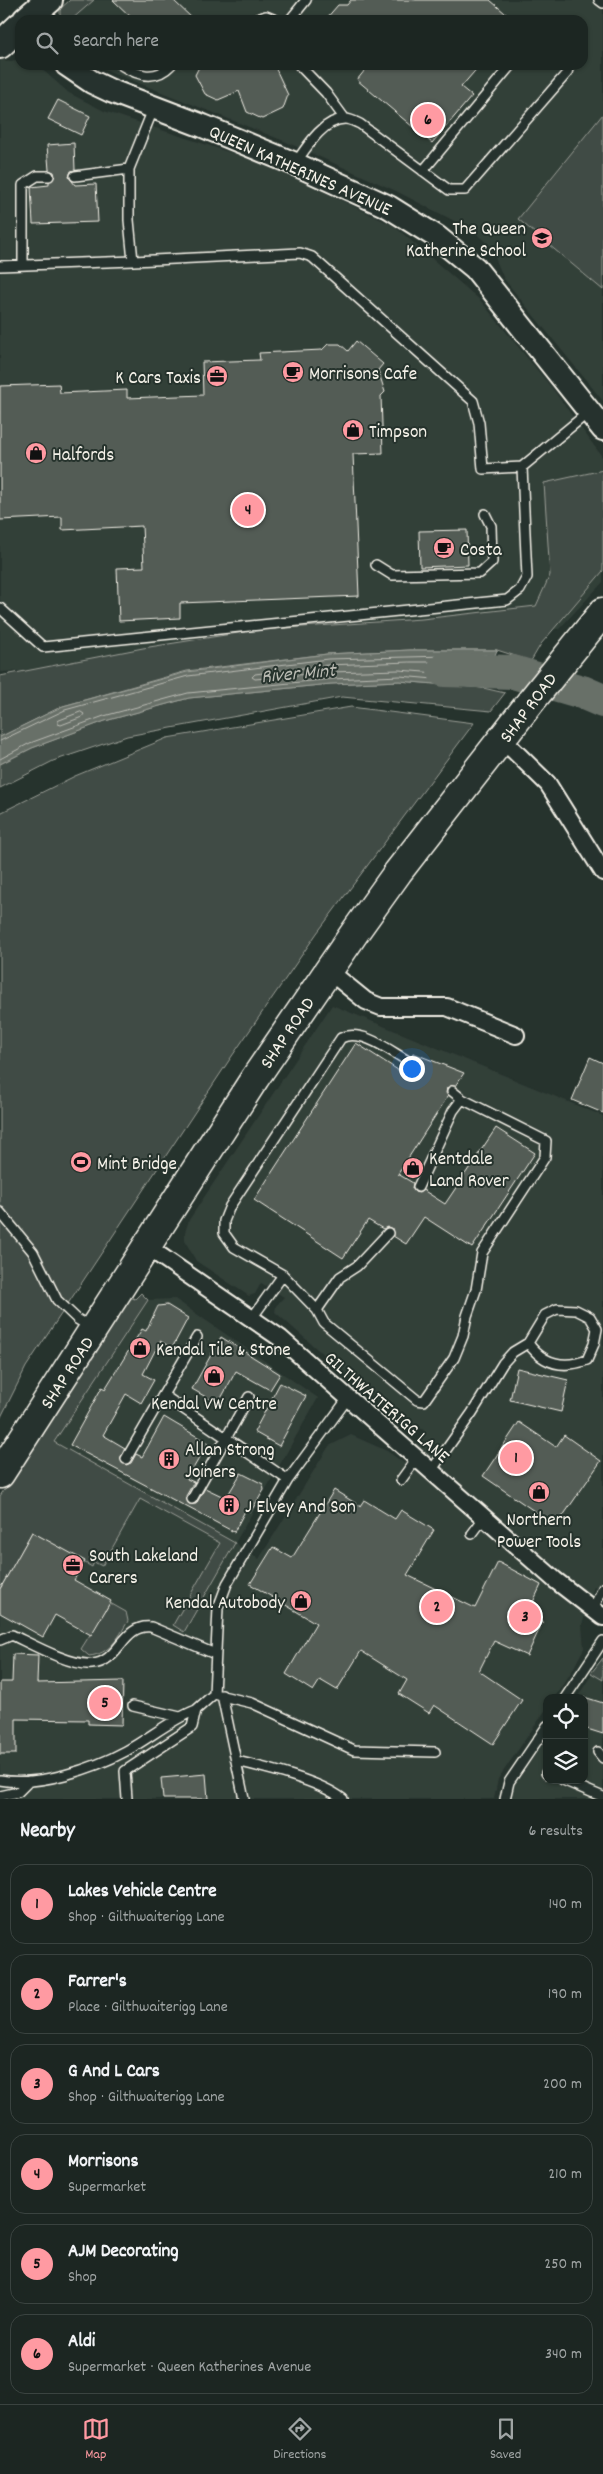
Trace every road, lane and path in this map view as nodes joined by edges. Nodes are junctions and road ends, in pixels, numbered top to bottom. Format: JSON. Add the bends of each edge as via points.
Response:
{"nodes":[{"id":1,"x":49,"y":0,"type":"edge"},
{"id":2,"x":306,"y":0,"type":"edge"},
{"id":3,"x":598,"y":0,"type":"edge"},
{"id":4,"x":603,"y":3,"type":"edge"},
{"id":5,"x":32,"y":15,"type":"edge"},
{"id":6,"x":294,"y":15,"type":"edge"},
{"id":7,"x":15,"y":31,"type":"edge"},
{"id":8,"x":0,"y":45,"type":"edge"},
{"id":9,"x":74,"y":70,"type":"edge"},
{"id":10,"x":129,"y":70,"type":"edge"},
{"id":11,"x":166,"y":70,"type":"edge"},
{"id":12,"x":304,"y":70,"type":"edge"},
{"id":13,"x":507,"y":70,"type":"edge"},
{"id":14,"x":567,"y":70,"type":"edge"},
{"id":15,"x":154,"y":107,"type":"junction"},
{"id":16,"x":345,"y":119,"type":"junction"},
{"id":17,"x":295,"y":164,"type":"junction"},
{"id":18,"x":129,"y":169,"type":"junction"},
{"id":19,"x":423,"y":171,"type":"junction"},
{"id":20,"x":49,"y":176,"type":"dead end"},
{"id":21,"x":75,"y":176,"type":"dead end"},
{"id":22,"x":133,"y":261,"type":"junction"},
{"id":23,"x":23,"y":264,"type":"junction"},
{"id":24,"x":0,"y":266,"type":"edge"},
{"id":25,"x":596,"y":420,"type":"edge"},
{"id":26,"x":522,"y":467,"type":"junction"},
{"id":27,"x":485,"y":514,"type":"dead end"},
{"id":28,"x":376,"y":565,"type":"dead end"},
{"id":29,"x":0,"y":608,"type":"edge"},
{"id":30,"x":603,"y":612,"type":"edge"},
{"id":31,"x":502,"y":739,"type":"junction"},
{"id":32,"x":603,"y":872,"type":"edge"},
{"id":33,"x":328,"y":971,"type":"junction"},
{"id":34,"x":516,"y":1035,"type":"dead end"},
{"id":35,"x":408,"y":1061,"type":"dead end"},
{"id":36,"x":452,"y":1091,"type":"dead end"},
{"id":37,"x":462,"y":1099,"type":"junction"},
{"id":38,"x":418,"y":1187,"type":"dead end"},
{"id":39,"x":0,"y":1212,"type":"edge"},
{"id":40,"x":388,"y":1233,"type":"dead end"},
{"id":41,"x":146,"y":1246,"type":"junction"},
{"id":42,"x":283,"y":1275,"type":"junction"},
{"id":43,"x":317,"y":1310,"type":"junction"},
{"id":44,"x":252,"y":1318,"type":"junction"},
{"id":45,"x":93,"y":1329,"type":"junction"},
{"id":46,"x":197,"y":1337,"type":"dead end"},
{"id":47,"x":528,"y":1343,"type":"junction"},
{"id":48,"x":163,"y":1395,"type":"junction"},
{"id":49,"x":249,"y":1396,"type":"dead end"},
{"id":50,"x":348,"y":1398,"type":"junction"},
{"id":51,"x":227,"y":1436,"type":"junction"},
{"id":52,"x":417,"y":1458,"type":"junction"},
{"id":53,"x":126,"y":1459,"type":"dead end"},
{"id":54,"x":431,"y":1471,"type":"junction"},
{"id":55,"x":0,"y":1474,"type":"edge"},
{"id":56,"x":288,"y":1480,"type":"junction"},
{"id":57,"x":401,"y":1480,"type":"dead end"},
{"id":58,"x":192,"y":1499,"type":"dead end"},
{"id":59,"x":484,"y":1518,"type":"junction"},
{"id":60,"x":472,"y":1534,"type":"dead end"},
{"id":61,"x":603,"y":1588,"type":"edge"},
{"id":62,"x":598,"y":1613,"type":"edge"},
{"id":63,"x":0,"y":1640,"type":"edge"},
{"id":64,"x":603,"y":1641,"type":"edge"},
{"id":65,"x":215,"y":1654,"type":"junction"},
{"id":66,"x":568,"y":1694,"type":"edge"},
{"id":67,"x":218,"y":1695,"type":"junction"},
{"id":68,"x":133,"y":1706,"type":"dead end"},
{"id":69,"x":196,"y":1710,"type":"junction"},
{"id":70,"x":180,"y":1717,"type":"junction"},
{"id":71,"x":543,"y":1732,"type":"edge"},
{"id":72,"x":435,"y":1752,"type":"dead end"},
{"id":73,"x":236,"y":1761,"type":"junction"},
{"id":74,"x":0,"y":1780,"type":"edge"},
{"id":75,"x":29,"y":1781,"type":"junction"},
{"id":76,"x":573,"y":1784,"type":"edge"},
{"id":77,"x":0,"y":1796,"type":"edge"},
{"id":78,"x":603,"y":1796,"type":"edge"},
{"id":79,"x":127,"y":1799,"type":"edge"},
{"id":80,"x":244,"y":1799,"type":"edge"},
{"id":81,"x":343,"y":1799,"type":"edge"},
{"id":82,"x":505,"y":1799,"type":"edge"}],
"edges":[{"from":1,"to":5,"type":"main road"},
{"from":2,"to":6,"type":"lane"},
{"from":3,"to":4,"type":"lane"},
{"from":7,"to":8,"type":"main road"},
{"from":9,"to":15,"type":"street","name":"QUEEN KATHERINES AVENUE","via":[[92,82]]},
{"from":10,"to":11,"type":"lane","via":[[150,76]]},
{"from":12,"to":16,"type":"lane"},
{"from":13,"to":19,"type":"lane"},
{"from":14,"to":19,"type":"lane","via":[[465,190],[449,190]]},
{"from":15,"to":17,"type":"street","name":"QUEEN KATHERINES AVENUE"},
{"from":15,"to":18,"type":"lane"},
{"from":16,"to":17,"type":"lane","via":[[330,123]]},
{"from":16,"to":19,"type":"lane","via":[[360,124]]},
{"from":17,"to":25,"type":"street","name":"QUEEN KATHERINES AVENUE","via":[[389,208],[438,237],[474,268]]},
{"from":18,"to":21,"type":"lane"},
{"from":18,"to":22,"type":"lane"},
{"from":20,"to":23,"type":"lane","via":[[36,176],[23,185]]},
{"from":22,"to":23,"type":"lane"},
{"from":22,"to":26,"type":"lane","via":[[300,253],[312,257],[473,401],[479,423],[483,469]]},
{"from":23,"to":24,"type":"lane"},
{"from":25,"to":26,"type":"lane"},
{"from":26,"to":29,"type":"lane","via":[[527,577],[520,590],[506,600],[43,647]]},
{"from":27,"to":28,"type":"lane","via":[[491,526],[492,562],[480,572],[392,575]]},
{"from":30,"to":31,"type":"highway","name":"SHAP ROAD"},
{"from":31,"to":32,"type":"street","via":[[548,784]]},
{"from":31,"to":33,"type":"highway","name":"SHAP ROAD","via":[[398,872]]},
{"from":33,"to":34,"type":"street","via":[[366,1001],[380,1007],[447,1007]]},
{"from":33,"to":41,"type":"highway","name":"SHAP ROAD"},
{"from":35,"to":42,"type":"lane","via":[[360,1036],[349,1034],[342,1038],[230,1206],[224,1221],[224,1233],[234,1246]]},
{"from":36,"to":37,"type":"lane"},
{"from":37,"to":38,"type":"lane","via":[[453,1111]]},
{"from":37,"to":43,"type":"lane","via":[[546,1141],[545,1157],[482,1253],[463,1336],[454,1358],[429,1396],[424,1401],[410,1395],[324,1323]]},
{"from":39,"to":45,"type":"lane","via":[[33,1252],[57,1300]]},
{"from":40,"to":43,"type":"lane","via":[[357,1266],[340,1277]]},
{"from":41,"to":44,"type":"street","name":"GILTHWAITERIGG LANE"},
{"from":41,"to":45,"type":"highway","name":"SHAP ROAD"},
{"from":42,"to":43,"type":"lane"},
{"from":42,"to":44,"type":"lane"},
{"from":44,"to":50,"type":"street","name":"GILTHWAITERIGG LANE","via":[[280,1338]]},
{"from":45,"to":55,"type":"highway","name":"SHAP ROAD"},
{"from":46,"to":48,"type":"lane"},
{"from":47,"to":47,"type":"lane","via":[[549,1363],[574,1365],[587,1360],[597,1329],[590,1317],[576,1310],[557,1309],[544,1315]]},
{"from":47,"to":54,"type":"lane","via":[[505,1359],[472,1414]]},
{"from":48,"to":51,"type":"lane"},
{"from":48,"to":53,"type":"lane"},
{"from":49,"to":51,"type":"lane"},
{"from":50,"to":52,"type":"street","name":"GILTHWAITERIGG LANE"},
{"from":50,"to":56,"type":"lane"},
{"from":51,"to":56,"type":"lane"},
{"from":51,"to":58,"type":"lane"},
{"from":52,"to":54,"type":"street","name":"GILTHWAITERIGG LANE"},
{"from":52,"to":57,"type":"lane"},
{"from":54,"to":59,"type":"street","name":"GILTHWAITERIGG LANE"},
{"from":56,"to":65,"type":"lane","via":[[227,1584],[218,1608]]},
{"from":59,"to":60,"type":"lane"},
{"from":59,"to":62,"type":"street","name":"GILTHWAITERIGG LANE"},
{"from":61,"to":62,"type":"lane","name":"GILTHWAITERIGG LANE"},
{"from":63,"to":65,"type":"lane","via":[[12,1636],[60,1658],[91,1664],[105,1661],[135,1629],[142,1626],[160,1630]]},
{"from":64,"to":66,"type":"lane"},
{"from":65,"to":67,"type":"lane"},
{"from":67,"to":69,"type":"lane"},
{"from":67,"to":72,"type":"lane","via":[[252,1702],[354,1750]]},
{"from":67,"to":73,"type":"lane"},
{"from":68,"to":70,"type":"lane"},
{"from":69,"to":70,"type":"lane"},
{"from":69,"to":79,"type":"lane","via":[[192,1726],[125,1771]]},
{"from":70,"to":75,"type":"lane","via":[[127,1750],[89,1768]]},
{"from":71,"to":82,"type":"lane","via":[[509,1782]]},
{"from":73,"to":80,"type":"lane"},
{"from":73,"to":81,"type":"lane","via":[[328,1790]]},
{"from":74,"to":75,"type":"lane"},
{"from":75,"to":77,"type":"lane","via":[[18,1792]]},
{"from":76,"to":78,"type":"lane"}]}
